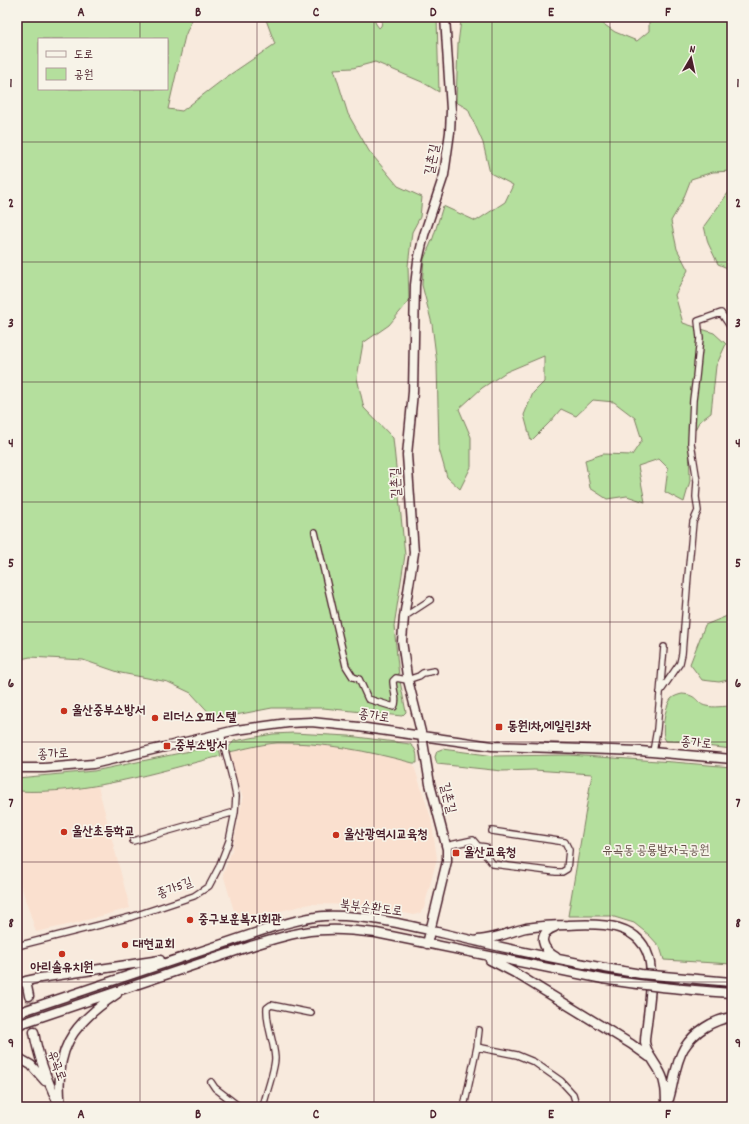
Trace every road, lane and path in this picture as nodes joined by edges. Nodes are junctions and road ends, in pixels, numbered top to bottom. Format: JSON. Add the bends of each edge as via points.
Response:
{"nodes":[{"id":1,"x":445,"y":17,"type":"edge"},
{"id":2,"x":732,"y":329,"type":"edge"},
{"id":3,"x":314,"y":532,"type":"dead end"},
{"id":4,"x":430,"y":600,"type":"dead end"},
{"id":5,"x":404,"y":617,"type":"junction"},
{"id":6,"x":664,"y":647,"type":"dead end"},
{"id":7,"x":434,"y":671,"type":"dead end"},
{"id":8,"x":407,"y":680,"type":"junction"},
{"id":9,"x":660,"y":692,"type":"junction"},
{"id":10,"x":221,"y":734,"type":"junction"},
{"id":11,"x":422,"y":736,"type":"junction"},
{"id":12,"x":652,"y":752,"type":"junction"},
{"id":13,"x":732,"y":759,"type":"edge"},
{"id":14,"x":17,"y":768,"type":"edge"},
{"id":15,"x":235,"y":812,"type":"junction"},
{"id":16,"x":492,"y":831,"type":"dead end"},
{"id":17,"x":133,"y":842,"type":"dead end"},
{"id":18,"x":446,"y":846,"type":"junction"},
{"id":19,"x":478,"y":846,"type":"junction"},
{"id":20,"x":486,"y":847,"type":"dead end"},
{"id":21,"x":560,"y":925,"type":"junction"},
{"id":22,"x":430,"y":931,"type":"junction"},
{"id":23,"x":467,"y":939,"type":"junction"},
{"id":24,"x":427,"y":944,"type":"junction"},
{"id":25,"x":17,"y":946,"type":"edge"},
{"id":26,"x":475,"y":954,"type":"junction"},
{"id":27,"x":184,"y":956,"type":"junction"},
{"id":28,"x":561,"y":960,"type":"junction"},
{"id":29,"x":26,"y":981,"type":"junction"},
{"id":30,"x":731,"y":982,"type":"edge"},
{"id":31,"x":17,"y":984,"type":"edge"},
{"id":32,"x":126,"y":988,"type":"junction"},
{"id":33,"x":732,"y":993,"type":"edge"},
{"id":34,"x":30,"y":996,"type":"tunnel mouth"},
{"id":35,"x":17,"y":1013,"type":"edge"},
{"id":36,"x":311,"y":1013,"type":"dead end"},
{"id":37,"x":732,"y":1017,"type":"edge"},
{"id":38,"x":17,"y":1025,"type":"edge"},
{"id":39,"x":479,"y":1030,"type":"dead end"},
{"id":40,"x":34,"y":1032,"type":"tunnel mouth"},
{"id":41,"x":477,"y":1047,"type":"junction"},
{"id":42,"x":17,"y":1057,"type":"edge"},
{"id":43,"x":655,"y":1064,"type":"junction"},
{"id":44,"x":211,"y":1082,"type":"dead end"},
{"id":45,"x":52,"y":1091,"type":"junction"},
{"id":46,"x":61,"y":1107,"type":"edge"},
{"id":47,"x":238,"y":1107,"type":"edge"},
{"id":48,"x":264,"y":1107,"type":"edge"},
{"id":49,"x":464,"y":1107,"type":"edge"},
{"id":50,"x":577,"y":1107,"type":"edge"},
{"id":51,"x":666,"y":1107,"type":"edge"}],
"edges":[{"from":1,"to":5,"type":"main road","name":"길촌길","via":[[450,132],[444,175],[424,234],[415,286],[412,392],[407,455],[414,553]]},
{"from":2,"to":9,"type":"street","via":[[721,313],[698,321],[700,338],[691,443],[697,481],[698,511],[693,522],[680,664]]},
{"from":3,"to":8,"type":"street","via":[[346,666],[353,677],[359,679],[368,699],[390,707],[394,707],[396,703],[393,681],[396,678]]},
{"from":4,"to":5,"type":"street"},
{"from":5,"to":8,"type":"main road","name":"길촌길","via":[[402,641]]},
{"from":6,"to":9,"type":"street"},
{"from":7,"to":8,"type":"street"},
{"from":8,"to":11,"type":"main road","name":"길촌길"},
{"from":9,"to":12,"type":"street"},
{"from":10,"to":11,"type":"main road","name":"종가로","via":[[259,726],[311,722]]},
{"from":10,"to":14,"type":"main road","name":"종가로","via":[[93,764]]},
{"from":10,"to":15,"type":"street","name":"종가5길","via":[[236,796]]},
{"from":11,"to":12,"type":"main road","name":"종가로","via":[[492,746]]},
{"from":11,"to":18,"type":"main road","name":"길촌길","via":[[430,784]]},
{"from":12,"to":13,"type":"main road","name":"종가로"},
{"from":15,"to":17,"type":"street"},
{"from":15,"to":25,"type":"street","name":"종가5길","via":[[229,841],[219,867],[209,886],[194,896],[131,917]]},
{"from":16,"to":19,"type":"street","via":[[565,842],[569,850],[567,869],[556,872],[493,864]]},
{"from":18,"to":19,"type":"street","via":[[473,840]]},
{"from":18,"to":22,"type":"main road","name":"길촌길","via":[[447,861]]},
{"from":19,"to":20,"type":"street"},
{"from":21,"to":23,"type":"main road","via":[[525,928],[491,939]]},
{"from":21,"to":28,"type":"main road","via":[[548,930],[543,941],[549,953]]},
{"from":21,"to":43,"type":"main road","via":[[613,926],[628,932],[645,948],[650,963],[651,983],[645,1043]]},
{"from":22,"to":23,"type":"main road","name":"북부순환도로"},
{"from":22,"to":24,"type":"main road","name":"길촌길"},
{"from":22,"to":27,"type":"main road","name":"북부순환도로","via":[[378,920],[323,916],[276,926]]},
{"from":23,"to":28,"type":"main road","name":"북부순환도로"},
{"from":24,"to":26,"type":"main road","name":"북부순환도로"},
{"from":24,"to":32,"type":"main road","name":"북부순환도로","via":[[376,933],[347,930],[302,932],[248,947]]},
{"from":26,"to":33,"type":"main road","name":"북부순환도로","bridge":true,"via":[[603,979],[679,990]]},
{"from":26,"to":43,"type":"main road","via":[[515,973],[632,1044]]},
{"from":27,"to":29,"type":"main road"},
{"from":27,"to":35,"type":"main road","name":"북부순환도로"},
{"from":28,"to":30,"type":"main road","name":"북부순환도로","bridge":true,"via":[[649,975]]},
{"from":29,"to":31,"type":"main road"},
{"from":29,"to":34,"type":"main road"},
{"from":32,"to":38,"type":"main road","name":"북부순환도로"},
{"from":32,"to":46,"type":"main road","via":[[98,1008],[73,1032],[66,1045],[60,1070]]},
{"from":36,"to":48,"type":"street","via":[[270,1005],[267,1008],[275,1060]]},
{"from":37,"to":51,"type":"main road","via":[[703,1028],[684,1049]]},
{"from":39,"to":41,"type":"street"},
{"from":40,"to":45,"type":"main road","name":"유곡로","via":[[42,1066]]},
{"from":41,"to":49,"type":"street"},
{"from":41,"to":50,"type":"street","via":[[517,1055],[534,1062],[561,1081],[573,1094]]},
{"from":42,"to":45,"type":"main road","via":[[38,1072]]},
{"from":43,"to":51,"type":"main road","via":[[664,1081]]},
{"from":44,"to":47,"type":"street"},
{"from":45,"to":46,"type":"main road","name":"유곡로"}]}
